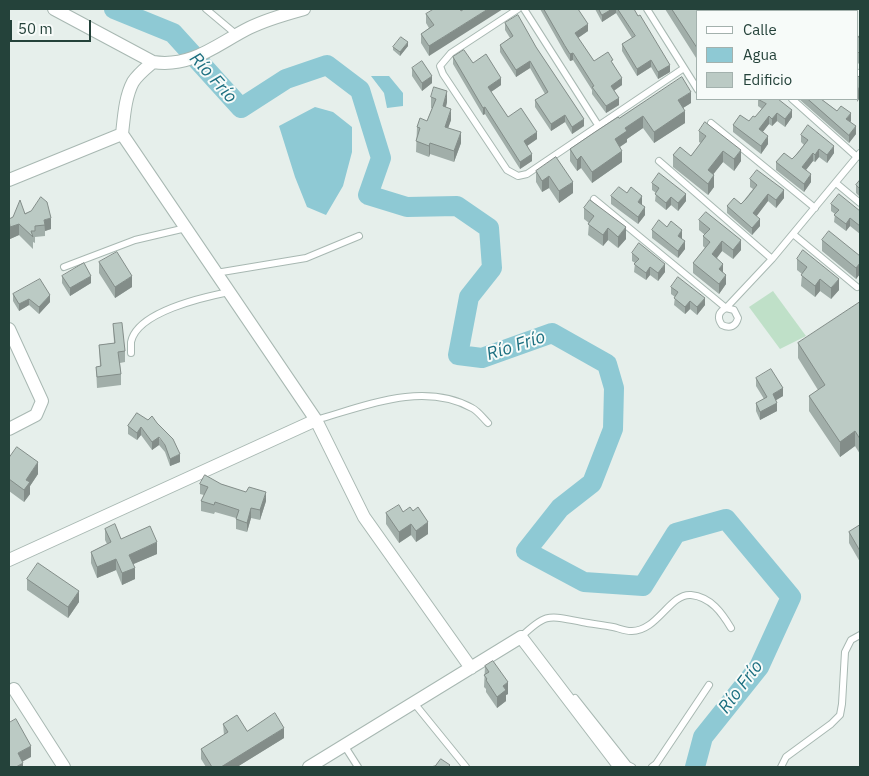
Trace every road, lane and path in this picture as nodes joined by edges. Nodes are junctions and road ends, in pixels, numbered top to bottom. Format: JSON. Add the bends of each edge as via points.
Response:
{"nodes":[{"id":1,"x":54,"y":9,"type":"edge"},
{"id":2,"x":206,"y":9,"type":"edge"},
{"id":3,"x":304,"y":9,"type":"edge"},
{"id":4,"x":518,"y":9,"type":"edge"},
{"id":5,"x":524,"y":9,"type":"edge"},
{"id":6,"x":647,"y":9,"type":"edge"},
{"id":7,"x":237,"y":35,"type":"junction"},
{"id":8,"x":153,"y":62,"type":"junction"},
{"id":9,"x":684,"y":68,"type":"junction"},
{"id":10,"x":696,"y":87,"type":"edge"},
{"id":11,"x":793,"y":100,"type":"edge"},
{"id":12,"x":711,"y":123,"type":"dead end"},
{"id":13,"x":598,"y":125,"type":"junction"},
{"id":14,"x":122,"y":134,"type":"junction"},
{"id":15,"x":859,"y":155,"type":"edge"},
{"id":16,"x":659,"y":161,"type":"dead end"},
{"id":17,"x":9,"y":180,"type":"edge"},
{"id":18,"x":836,"y":183,"type":"junction"},
{"id":19,"x":594,"y":199,"type":"dead end"},
{"id":20,"x":860,"y":203,"type":"edge"},
{"id":21,"x":815,"y":208,"type":"junction"},
{"id":22,"x":186,"y":228,"type":"junction"},
{"id":23,"x":793,"y":234,"type":"junction"},
{"id":24,"x":358,"y":236,"type":"dead end"},
{"id":25,"x":772,"y":259,"type":"junction"},
{"id":26,"x":64,"y":267,"type":"dead end"},
{"id":27,"x":216,"y":273,"type":"junction"},
{"id":28,"x":856,"y":286,"type":"dead end"},
{"id":29,"x":229,"y":292,"type":"junction"},
{"id":30,"x":9,"y":329,"type":"edge"},
{"id":31,"x":132,"y":353,"type":"dead end"},
{"id":32,"x":316,"y":420,"type":"junction"},
{"id":33,"x":488,"y":424,"type":"dead end"},
{"id":34,"x":9,"y":429,"type":"edge"},
{"id":35,"x":9,"y":560,"type":"edge"},
{"id":36,"x":731,"y":628,"type":"dead end"},
{"id":37,"x":523,"y":635,"type":"junction"},
{"id":38,"x":860,"y":635,"type":"edge"},
{"id":39,"x":471,"y":668,"type":"junction"},
{"id":40,"x":709,"y":685,"type":"dead end"},
{"id":41,"x":14,"y":689,"type":"dead end"},
{"id":42,"x":414,"y":703,"type":"junction"},
{"id":43,"x":344,"y":745,"type":"junction"},
{"id":44,"x":64,"y":767,"type":"edge"},
{"id":45,"x":309,"y":767,"type":"edge"},
{"id":46,"x":358,"y":767,"type":"edge"},
{"id":47,"x":466,"y":767,"type":"edge"},
{"id":48,"x":620,"y":767,"type":"edge"},
{"id":49,"x":632,"y":767,"type":"edge"},
{"id":50,"x":652,"y":767,"type":"edge"},
{"id":51,"x":781,"y":767,"type":"edge"}],
"edges":[{"from":1,"to":8,"type":"street"},
{"from":2,"to":7,"type":"lane"},
{"from":3,"to":7,"type":"street","via":[[271,18]]},
{"from":4,"to":13,"type":"lane","via":[[451,53],[440,66],[507,170],[518,176],[527,174]]},
{"from":5,"to":13,"type":"lane"},
{"from":6,"to":9,"type":"lane"},
{"from":7,"to":8,"type":"street","via":[[181,62]]},
{"from":8,"to":14,"type":"street","via":[[133,82],[126,103]]},
{"from":9,"to":10,"type":"lane"},
{"from":9,"to":13,"type":"lane"},
{"from":11,"to":15,"type":"lane"},
{"from":12,"to":21,"type":"lane"},
{"from":14,"to":17,"type":"street"},
{"from":14,"to":22,"type":"street"},
{"from":15,"to":18,"type":"lane"},
{"from":16,"to":25,"type":"lane"},
{"from":18,"to":20,"type":"lane"},
{"from":18,"to":21,"type":"lane"},
{"from":19,"to":25,"type":"lane","via":[[726,308]]},
{"from":21,"to":23,"type":"lane"},
{"from":22,"to":26,"type":"lane","via":[[136,240]]},
{"from":22,"to":27,"type":"street"},
{"from":23,"to":25,"type":"lane"},
{"from":23,"to":28,"type":"lane"},
{"from":24,"to":27,"type":"lane","via":[[306,258]]},
{"from":27,"to":29,"type":"street"},
{"from":29,"to":31,"type":"lane","via":[[187,302],[146,323],[131,341]]},
{"from":29,"to":32,"type":"street"},
{"from":30,"to":34,"type":"street","via":[[42,401],[36,415]]},
{"from":32,"to":33,"type":"lane","via":[[414,395],[452,400],[473,408]]},
{"from":32,"to":35,"type":"street"},
{"from":32,"to":39,"type":"street","via":[[364,517]]},
{"from":36,"to":37,"type":"lane","via":[[722,613],[707,600],[690,595],[681,598],[645,628],[631,631],[557,616],[542,620]]},
{"from":37,"to":39,"type":"street"},
{"from":37,"to":48,"type":"street"},
{"from":37,"to":49,"type":"lane"},
{"from":38,"to":51,"type":"lane","via":[[852,640],[845,652],[840,715],[786,757]]},
{"from":39,"to":42,"type":"street"},
{"from":40,"to":50,"type":"lane"},
{"from":41,"to":44,"type":"street"},
{"from":42,"to":43,"type":"street"},
{"from":42,"to":47,"type":"lane"},
{"from":43,"to":45,"type":"street"},
{"from":43,"to":46,"type":"lane"}]}
